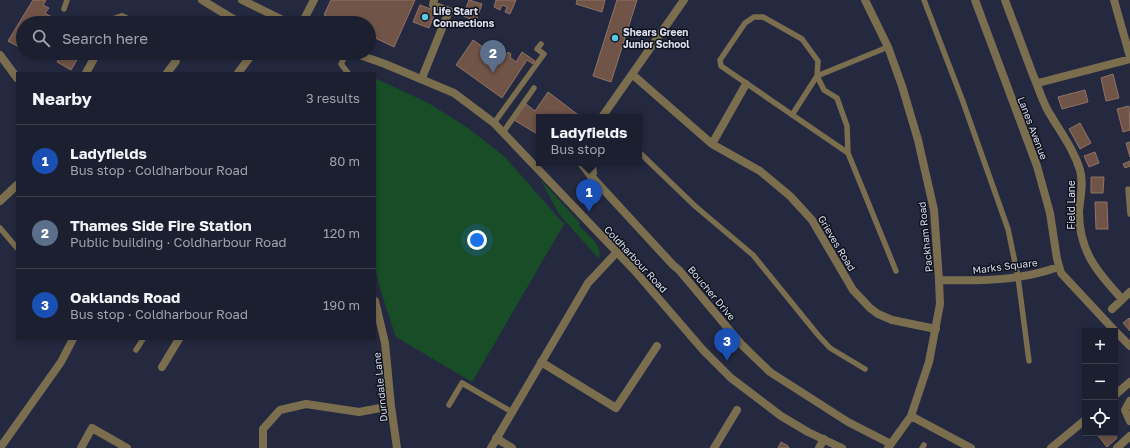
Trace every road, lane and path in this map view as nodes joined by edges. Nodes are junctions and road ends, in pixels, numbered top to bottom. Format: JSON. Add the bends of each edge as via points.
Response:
{"nodes":[{"id":1,"x":67,"y":0,"type":"edge"},
{"id":2,"x":203,"y":0,"type":"edge"},
{"id":3,"x":242,"y":0,"type":"edge"},
{"id":4,"x":314,"y":0,"type":"edge"},
{"id":5,"x":434,"y":0,"type":"edge"},
{"id":6,"x":684,"y":0,"type":"edge"},
{"id":7,"x":865,"y":0,"type":"edge"},
{"id":8,"x":924,"y":0,"type":"edge"},
{"id":9,"x":975,"y":0,"type":"edge"},
{"id":10,"x":1005,"y":0,"type":"edge"},
{"id":11,"x":1114,"y":0,"type":"edge"},
{"id":12,"x":64,"y":9,"type":"dead end"},
{"id":13,"x":229,"y":16,"type":"edge"},
{"id":14,"x":275,"y":16,"type":"edge"},
{"id":15,"x":306,"y":16,"type":"edge"},
{"id":16,"x":1128,"y":38,"type":"edge"},
{"id":17,"x":541,"y":44,"type":"dead end"},
{"id":18,"x":888,"y":47,"type":"junction"},
{"id":19,"x":0,"y":55,"type":"edge"},
{"id":20,"x":1130,"y":58,"type":"edge"},
{"id":21,"x":93,"y":60,"type":"edge"},
{"id":22,"x":176,"y":60,"type":"edge"},
{"id":23,"x":248,"y":60,"type":"edge"},
{"id":24,"x":343,"y":60,"type":"edge"},
{"id":25,"x":373,"y":60,"type":"edge"},
{"id":26,"x":87,"y":72,"type":"edge"},
{"id":27,"x":168,"y":72,"type":"edge"},
{"id":28,"x":239,"y":72,"type":"edge"},
{"id":29,"x":347,"y":72,"type":"edge"},
{"id":30,"x":633,"y":75,"type":"junction"},
{"id":31,"x":817,"y":76,"type":"junction"},
{"id":32,"x":16,"y":77,"type":"edge"},
{"id":33,"x":422,"y":78,"type":"junction"},
{"id":34,"x":1038,"y":83,"type":"junction"},
{"id":35,"x":746,"y":84,"type":"junction"},
{"id":36,"x":534,"y":88,"type":"dead end"},
{"id":37,"x":604,"y":114,"type":"edge"},
{"id":38,"x":792,"y":115,"type":"junction"},
{"id":39,"x":494,"y":123,"type":"junction"},
{"id":40,"x":504,"y":131,"type":"junction"},
{"id":41,"x":712,"y":144,"type":"junction"},
{"id":42,"x":848,"y":153,"type":"junction"},
{"id":43,"x":642,"y":155,"type":"edge"},
{"id":44,"x":536,"y":165,"type":"edge"},
{"id":45,"x":537,"y":166,"type":"edge"},
{"id":46,"x":583,"y":166,"type":"edge"},
{"id":47,"x":592,"y":166,"type":"edge"},
{"id":48,"x":591,"y":176,"type":"junction"},
{"id":49,"x":16,"y":186,"type":"edge"},
{"id":50,"x":1128,"y":188,"type":"dead end"},
{"id":51,"x":1130,"y":200,"type":"edge"},
{"id":52,"x":0,"y":201,"type":"edge"},
{"id":53,"x":1130,"y":214,"type":"edge"},
{"id":54,"x":0,"y":228,"type":"edge"},
{"id":55,"x":16,"y":247,"type":"edge"},
{"id":56,"x":617,"y":252,"type":"junction"},
{"id":57,"x":1058,"y":267,"type":"junction"},
{"id":58,"x":896,"y":271,"type":"dead end"},
{"id":59,"x":1018,"y":277,"type":"junction"},
{"id":60,"x":939,"y":280,"type":"junction"},
{"id":61,"x":1130,"y":294,"type":"edge"},
{"id":62,"x":1122,"y":299,"type":"junction"},
{"id":63,"x":376,"y":305,"type":"edge"},
{"id":64,"x":1112,"y":309,"type":"dead end"},
{"id":65,"x":1112,"y":328,"type":"edge"},
{"id":66,"x":936,"y":329,"type":"junction"},
{"id":67,"x":1118,"y":334,"type":"edge"},
{"id":68,"x":72,"y":340,"type":"edge"},
{"id":69,"x":142,"y":340,"type":"edge"},
{"id":70,"x":178,"y":340,"type":"edge"},
{"id":71,"x":657,"y":346,"type":"dead end"},
{"id":72,"x":1130,"y":346,"type":"edge"},
{"id":73,"x":136,"y":350,"type":"dead end"},
{"id":74,"x":1029,"y":361,"type":"dead end"},
{"id":75,"x":541,"y":362,"type":"junction"},
{"id":76,"x":162,"y":367,"type":"dead end"},
{"id":77,"x":865,"y":369,"type":"dead end"},
{"id":78,"x":1130,"y":382,"type":"edge"},
{"id":79,"x":1118,"y":392,"type":"edge"},
{"id":80,"x":1130,"y":401,"type":"edge"},
{"id":81,"x":449,"y":405,"type":"dead end"},
{"id":82,"x":391,"y":406,"type":"junction"},
{"id":83,"x":736,"y":410,"type":"dead end"},
{"id":84,"x":512,"y":412,"type":"junction"},
{"id":85,"x":911,"y":416,"type":"junction"},
{"id":86,"x":1130,"y":421,"type":"edge"},
{"id":87,"x":1082,"y":422,"type":"edge"},
{"id":88,"x":1130,"y":436,"type":"edge"},
{"id":89,"x":496,"y":438,"type":"junction"},
{"id":90,"x":824,"y":440,"type":"junction"},
{"id":91,"x":890,"y":446,"type":"edge"},
{"id":92,"x":0,"y":448,"type":"edge"},
{"id":93,"x":81,"y":448,"type":"edge"},
{"id":94,"x":127,"y":448,"type":"edge"},
{"id":95,"x":263,"y":448,"type":"edge"},
{"id":96,"x":397,"y":448,"type":"edge"},
{"id":97,"x":490,"y":448,"type":"edge"},
{"id":98,"x":512,"y":448,"type":"edge"},
{"id":99,"x":714,"y":448,"type":"edge"},
{"id":100,"x":819,"y":448,"type":"edge"},
{"id":101,"x":842,"y":448,"type":"edge"},
{"id":102,"x":971,"y":448,"type":"edge"},
{"id":103,"x":1051,"y":448,"type":"edge"},
{"id":104,"x":1117,"y":448,"type":"edge"}],
"edges":[{"from":1,"to":12,"type":"lane"},
{"from":2,"to":13,"type":"street"},
{"from":3,"to":14,"type":"street"},
{"from":4,"to":15,"type":"street"},
{"from":5,"to":33,"type":"street","via":[[433,5],[449,11]]},
{"from":6,"to":30,"type":"street"},
{"from":7,"to":18,"type":"street","name":"Packham Road"},
{"from":8,"to":59,"type":"lane","via":[[1008,229]]},
{"from":9,"to":57,"type":"street","name":"Lanes Avenue","via":[[1037,166],[1050,213]]},
{"from":10,"to":34,"type":"street","name":"Field Lane"},
{"from":11,"to":16,"type":"street"},
{"from":16,"to":20,"type":"street"},
{"from":17,"to":39,"type":"lane","via":[[537,49],[544,54]]},
{"from":18,"to":31,"type":"lane"},
{"from":18,"to":60,"type":"street","name":"Packham Road","via":[[918,140],[932,202]]},
{"from":19,"to":32,"type":"street"},
{"from":20,"to":34,"type":"street"},
{"from":21,"to":26,"type":"street"},
{"from":22,"to":27,"type":"street"},
{"from":23,"to":28,"type":"street"},
{"from":24,"to":29,"type":"lane","via":[[341,64]]},
{"from":25,"to":33,"type":"street","name":"Coldharbour Road"},
{"from":30,"to":37,"type":"street"},
{"from":30,"to":41,"type":"street","name":"Grieves Road"},
{"from":31,"to":35,"type":"lane","via":[[818,61],[802,39],[763,16],[754,17],[745,23],[720,60],[721,66]]},
{"from":31,"to":38,"type":"lane"},
{"from":31,"to":42,"type":"lane","via":[[824,90],[836,98],[839,105],[847,126]]},
{"from":33,"to":39,"type":"street","name":"Coldharbour Road","via":[[454,93]]},
{"from":34,"to":62,"type":"street","name":"Field Lane","via":[[1044,104],[1068,143],[1080,172],[1080,224],[1088,255],[1098,273]]},
{"from":35,"to":38,"type":"lane"},
{"from":35,"to":41,"type":"street"},
{"from":36,"to":40,"type":"lane"},
{"from":38,"to":42,"type":"lane"},
{"from":39,"to":40,"type":"street","name":"Coldharbour Road"},
{"from":40,"to":44,"type":"street","name":"Coldharbour Road"},
{"from":41,"to":66,"type":"street","name":"Grieves Road","via":[[765,175],[803,209],[820,232],[853,290],[870,308],[892,320]]},
{"from":42,"to":58,"type":"lane"},
{"from":43,"to":77,"type":"lane","via":[[695,206],[753,255],[830,348]]},
{"from":45,"to":56,"type":"street","name":"Coldharbour Road"},
{"from":46,"to":48,"type":"street","name":"Boucher Drive"},
{"from":47,"to":48,"type":"street"},
{"from":48,"to":91,"type":"street","name":"Boucher Drive","via":[[679,270],[742,346],[770,372]]},
{"from":49,"to":52,"type":"street"},
{"from":50,"to":51,"type":"lane"},
{"from":51,"to":53,"type":"lane"},
{"from":54,"to":55,"type":"lane"},
{"from":56,"to":75,"type":"street","via":[[588,283]]},
{"from":56,"to":90,"type":"street","name":"Coldharbour Road","via":[[731,378],[769,408]]},
{"from":57,"to":59,"type":"street","name":"Marks Square"},
{"from":57,"to":65,"type":"street","via":[[1064,278]]},
{"from":59,"to":60,"type":"street","name":"Marks Square","via":[[981,281]]},
{"from":59,"to":74,"type":"lane"},
{"from":60,"to":66,"type":"street","name":"Packham Road","via":[[940,304]]},
{"from":61,"to":62,"type":"street"},
{"from":62,"to":64,"type":"street"},
{"from":63,"to":82,"type":"street","name":"Durndale Lane","via":[[385,343]]},
{"from":66,"to":85,"type":"street","name":"Packham Road","via":[[929,362]]},
{"from":67,"to":72,"type":"street"},
{"from":68,"to":92,"type":"street","via":[[61,362]]},
{"from":69,"to":73,"type":"lane"},
{"from":70,"to":76,"type":"street"},
{"from":71,"to":75,"type":"street","via":[[616,408]]},
{"from":75,"to":84,"type":"street"},
{"from":78,"to":79,"type":"street"},
{"from":80,"to":86,"type":"street","via":[[1125,411]]},
{"from":81,"to":84,"type":"lane","via":[[462,383]]},
{"from":82,"to":95,"type":"street","via":[[359,412],[306,404],[280,410],[263,429]]},
{"from":82,"to":96,"type":"street","name":"Durndale Lane"},
{"from":83,"to":99,"type":"street"},
{"from":84,"to":89,"type":"street"},
{"from":85,"to":91,"type":"street","name":"Packham Road"},
{"from":85,"to":102,"type":"street"},
{"from":87,"to":103,"type":"street"},
{"from":88,"to":104,"type":"street"},
{"from":89,"to":97,"type":"street"},
{"from":89,"to":98,"type":"street"},
{"from":90,"to":100,"type":"street"},
{"from":90,"to":101,"type":"street","name":"Coldharbour Road"},
{"from":93,"to":94,"type":"street","via":[[92,428]]}]}
